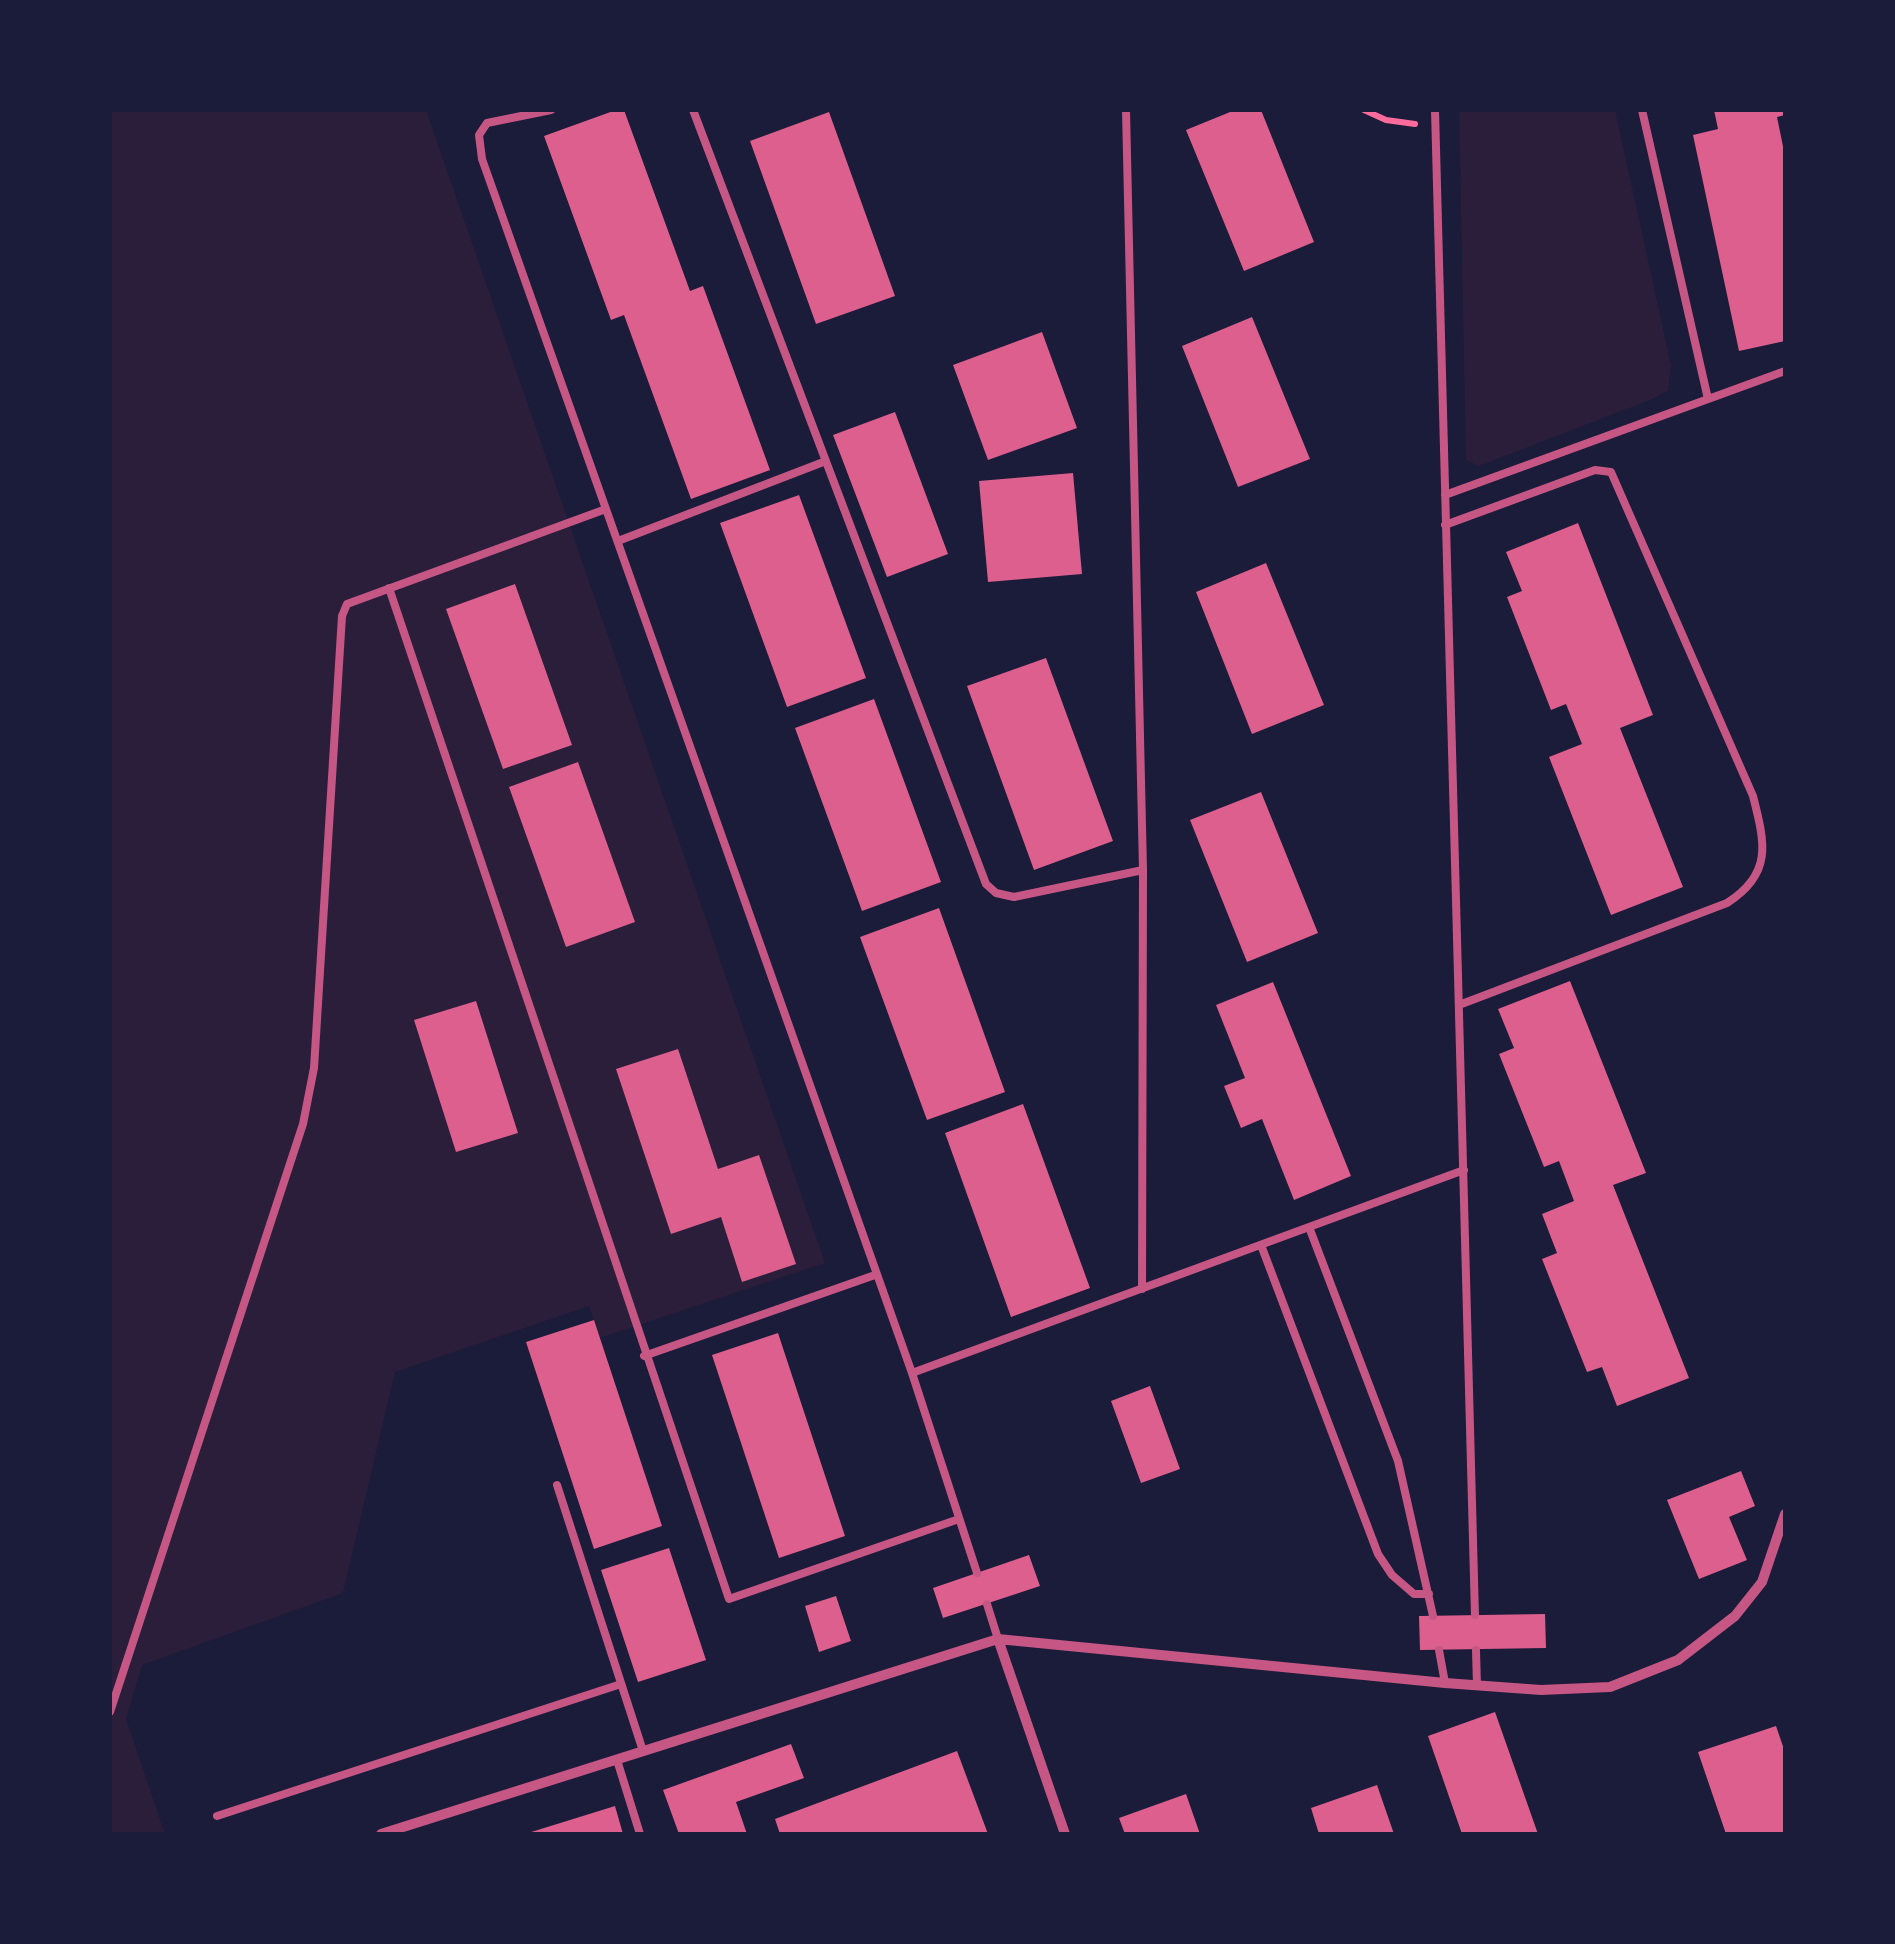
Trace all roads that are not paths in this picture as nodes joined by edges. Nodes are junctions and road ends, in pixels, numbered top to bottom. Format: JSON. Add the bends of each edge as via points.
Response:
{"nodes":[{"id":1,"x":550,"y":110,"type":"edge"},
{"id":2,"x":694,"y":110,"type":"edge"},
{"id":3,"x":1126,"y":110,"type":"edge"},
{"id":4,"x":1434,"y":110,"type":"edge"},
{"id":5,"x":1642,"y":110,"type":"edge"},
{"id":6,"x":1785,"y":371,"type":"edge"},
{"id":7,"x":1708,"y":399,"type":"junction"},
{"id":8,"x":826,"y":461,"type":"junction"},
{"id":9,"x":1445,"y":494,"type":"junction"},
{"id":10,"x":606,"y":509,"type":"junction"},
{"id":11,"x":1446,"y":524,"type":"junction"},
{"id":12,"x":618,"y":541,"type":"junction"},
{"id":13,"x":388,"y":588,"type":"junction"},
{"id":14,"x":1143,"y":870,"type":"junction"},
{"id":15,"x":1459,"y":1005,"type":"junction"},
{"id":16,"x":1464,"y":1170,"type":"junction"},
{"id":17,"x":1309,"y":1227,"type":"junction"},
{"id":18,"x":1262,"y":1245,"type":"junction"},
{"id":19,"x":875,"y":1275,"type":"junction"},
{"id":20,"x":1142,"y":1289,"type":"junction"},
{"id":21,"x":644,"y":1356,"type":"junction"},
{"id":22,"x":912,"y":1373,"type":"junction"},
{"id":23,"x":557,"y":1486,"type":"dead end"},
{"id":24,"x":1785,"y":1514,"type":"edge"},
{"id":25,"x":959,"y":1518,"type":"junction"},
{"id":26,"x":977,"y":1573,"type":"dead end"},
{"id":27,"x":1430,"y":1594,"type":"junction"},
{"id":28,"x":986,"y":1604,"type":"dead end"},
{"id":29,"x":1475,"y":1615,"type":"dead end"},
{"id":30,"x":1433,"y":1616,"type":"dead end"},
{"id":31,"x":998,"y":1639,"type":"junction"},
{"id":32,"x":1439,"y":1650,"type":"dead end"},
{"id":33,"x":1476,"y":1650,"type":"dead end"},
{"id":34,"x":1445,"y":1683,"type":"junction"},
{"id":35,"x":621,"y":1684,"type":"junction"},
{"id":36,"x":1477,"y":1686,"type":"junction"},
{"id":37,"x":110,"y":1712,"type":"edge"},
{"id":38,"x":643,"y":1752,"type":"junction"},
{"id":39,"x":616,"y":1760,"type":"junction"},
{"id":40,"x":217,"y":1816,"type":"dead end"},
{"id":41,"x":381,"y":1834,"type":"edge"},
{"id":42,"x":640,"y":1834,"type":"edge"},
{"id":43,"x":1065,"y":1834,"type":"edge"}],
"edges":[{"from":1,"to":10,"type":"lane","via":[[488,123],[479,146]]},
{"from":2,"to":8,"type":"lane"},
{"from":3,"to":14,"type":"lane"},
{"from":4,"to":9,"type":"lane"},
{"from":5,"to":7,"type":"lane"},
{"from":6,"to":7,"type":"lane"},
{"from":7,"to":9,"type":"lane"},
{"from":8,"to":12,"type":"lane"},
{"from":8,"to":14,"type":"lane","via":[[986,884],[1014,897]]},
{"from":9,"to":11,"type":"lane"},
{"from":10,"to":12,"type":"lane"},
{"from":10,"to":13,"type":"lane"},
{"from":11,"to":15,"type":"lane"},
{"from":11,"to":15,"type":"lane","via":[[1596,470],[1610,472],[1753,796],[1763,851],[1748,890],[1728,903]]},
{"from":12,"to":19,"type":"lane"},
{"from":13,"to":21,"type":"lane"},
{"from":13,"to":37,"type":"lane","via":[[347,604],[342,616],[314,1068],[304,1124]]},
{"from":14,"to":20,"type":"lane"},
{"from":15,"to":16,"type":"lane"},
{"from":16,"to":17,"type":"lane"},
{"from":16,"to":29,"type":"lane"},
{"from":17,"to":18,"type":"lane"},
{"from":17,"to":27,"type":"lane","via":[[1398,1461]]},
{"from":18,"to":20,"type":"lane"},
{"from":18,"to":27,"type":"lane","via":[[1378,1554],[1414,1594]]},
{"from":19,"to":21,"type":"lane"},
{"from":19,"to":22,"type":"lane"},
{"from":20,"to":22,"type":"lane"},
{"from":21,"to":25,"type":"lane","via":[[728,1599]]},
{"from":22,"to":25,"type":"lane"},
{"from":23,"to":35,"type":"lane"},
{"from":24,"to":36,"type":"street","via":[[1755,1593],[1725,1626],[1678,1660],[1595,1689]]},
{"from":25,"to":26,"type":"lane"},
{"from":27,"to":30,"type":"lane"},
{"from":28,"to":31,"type":"lane"},
{"from":31,"to":34,"type":"street"},
{"from":31,"to":38,"type":"street"},
{"from":31,"to":43,"type":"street"},
{"from":32,"to":34,"type":"lane"},
{"from":33,"to":36,"type":"lane"},
{"from":34,"to":36,"type":"street"},
{"from":35,"to":38,"type":"lane"},
{"from":35,"to":40,"type":"lane"},
{"from":38,"to":39,"type":"street"},
{"from":39,"to":41,"type":"street"},
{"from":39,"to":42,"type":"lane"}]}
